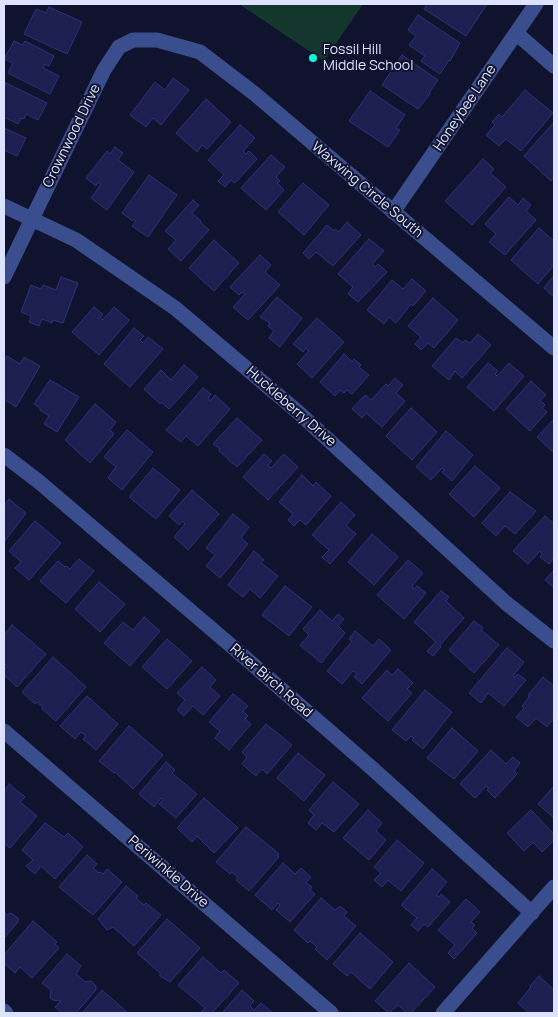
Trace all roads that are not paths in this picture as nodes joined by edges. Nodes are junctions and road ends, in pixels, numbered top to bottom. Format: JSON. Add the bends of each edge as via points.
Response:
{"nodes":[{"id":1,"x":536,"y":4,"type":"edge"},
{"id":2,"x":516,"y":33,"type":"junction"},
{"id":3,"x":172,"y":43,"type":"joint"},
{"id":4,"x":554,"y":66,"type":"edge"},
{"id":5,"x":4,"y":206,"type":"edge"},
{"id":6,"x":393,"y":212,"type":"junction"},
{"id":7,"x":32,"y":219,"type":"junction"},
{"id":8,"x":4,"y":276,"type":"edge"},
{"id":9,"x":554,"y":348,"type":"edge"},
{"id":10,"x":4,"y":455,"type":"edge"},
{"id":11,"x":554,"y":641,"type":"edge"},
{"id":12,"x":4,"y":731,"type":"edge"},
{"id":13,"x":554,"y":887,"type":"edge"},
{"id":14,"x":532,"y":913,"type":"junction"},
{"id":15,"x":331,"y":1013,"type":"edge"},
{"id":16,"x":444,"y":1013,"type":"edge"}],
"edges":[{"from":1,"to":2,"type":"street","name":"Honeybee Lane"},
{"from":2,"to":4,"type":"street"},
{"from":2,"to":6,"type":"street","name":"Honeybee Lane"},
{"from":3,"to":6,"type":"street","name":"Waxwing Circle South","via":[[200,52],[255,94]]},
{"from":3,"to":7,"type":"street","name":"Crownwood Drive","via":[[132,40],[119,47],[104,70]]},
{"from":5,"to":7,"type":"street","name":"Huckleberry Drive"},
{"from":6,"to":9,"type":"street","name":"Waxwing Circle South"},
{"from":7,"to":8,"type":"street","name":"Crownwood Drive"},
{"from":7,"to":11,"type":"street","name":"Huckleberry Drive","via":[[76,240],[175,308],[298,412],[506,603]]},
{"from":10,"to":14,"type":"street","name":"River Birch Road","via":[[374,770]]},
{"from":12,"to":15,"type":"street","name":"Periwinkle Drive"},
{"from":13,"to":14,"type":"street"},
{"from":14,"to":16,"type":"street"}]}
